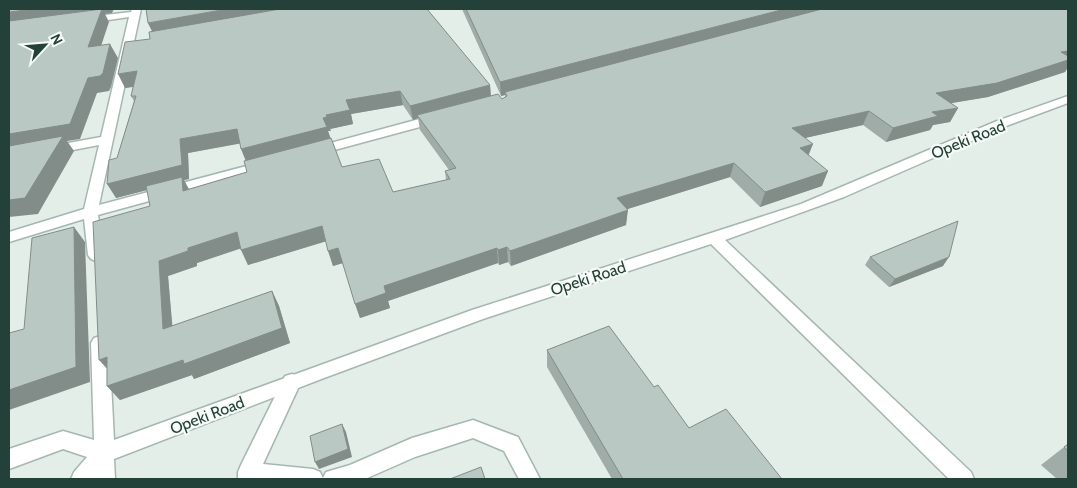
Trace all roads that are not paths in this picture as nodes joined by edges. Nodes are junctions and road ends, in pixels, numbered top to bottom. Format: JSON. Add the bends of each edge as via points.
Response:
{"nodes":[{"id":1,"x":134,"y":11,"type":"edge"},
{"id":2,"x":76,"y":22,"type":"edge"},
{"id":3,"x":1068,"y":99,"type":"edge"},
{"id":4,"x":455,"y":113,"type":"edge"},
{"id":5,"x":107,"y":140,"type":"junction"},
{"id":6,"x":38,"y":152,"type":"edge"},
{"id":7,"x":301,"y":155,"type":"edge"},
{"id":8,"x":272,"y":162,"type":"edge"},
{"id":9,"x":90,"y":212,"type":"junction"},
{"id":10,"x":9,"y":237,"type":"edge"},
{"id":11,"x":714,"y":238,"type":"junction"},
{"id":12,"x":97,"y":269,"type":"edge"},
{"id":13,"x":99,"y":327,"type":"edge"},
{"id":14,"x":292,"y":382,"type":"junction"},
{"id":15,"x":105,"y":453,"type":"junction"},
{"id":16,"x":9,"y":459,"type":"edge"},
{"id":17,"x":248,"y":476,"type":"edge"},
{"id":18,"x":81,"y":479,"type":"edge"},
{"id":19,"x":105,"y":479,"type":"edge"},
{"id":20,"x":313,"y":479,"type":"edge"},
{"id":21,"x":333,"y":479,"type":"edge"},
{"id":22,"x":530,"y":479,"type":"edge"},
{"id":23,"x":964,"y":479,"type":"edge"}],
"edges":[{"from":1,"to":2,"type":"street"},
{"from":1,"to":5,"type":"street","via":[[132,44]]},
{"from":3,"to":11,"type":"street","name":"Opeki Road","via":[[952,144],[806,207]]},
{"from":4,"to":7,"type":"street"},
{"from":5,"to":6,"type":"street"},
{"from":5,"to":9,"type":"street"},
{"from":8,"to":9,"type":"street"},
{"from":9,"to":10,"type":"street"},
{"from":9,"to":12,"type":"street"},
{"from":11,"to":14,"type":"street","name":"Opeki Road","via":[[531,296]]},
{"from":11,"to":23,"type":"street"},
{"from":13,"to":15,"type":"street"},
{"from":14,"to":15,"type":"street","name":"Opeki Road"},
{"from":14,"to":17,"type":"street"},
{"from":15,"to":16,"type":"street","via":[[63,440]]},
{"from":15,"to":18,"type":"street","name":"Opeki Road"},
{"from":15,"to":19,"type":"street"},
{"from":17,"to":20,"type":"street"},
{"from":21,"to":22,"type":"street","via":[[473,428],[512,444]]}]}
